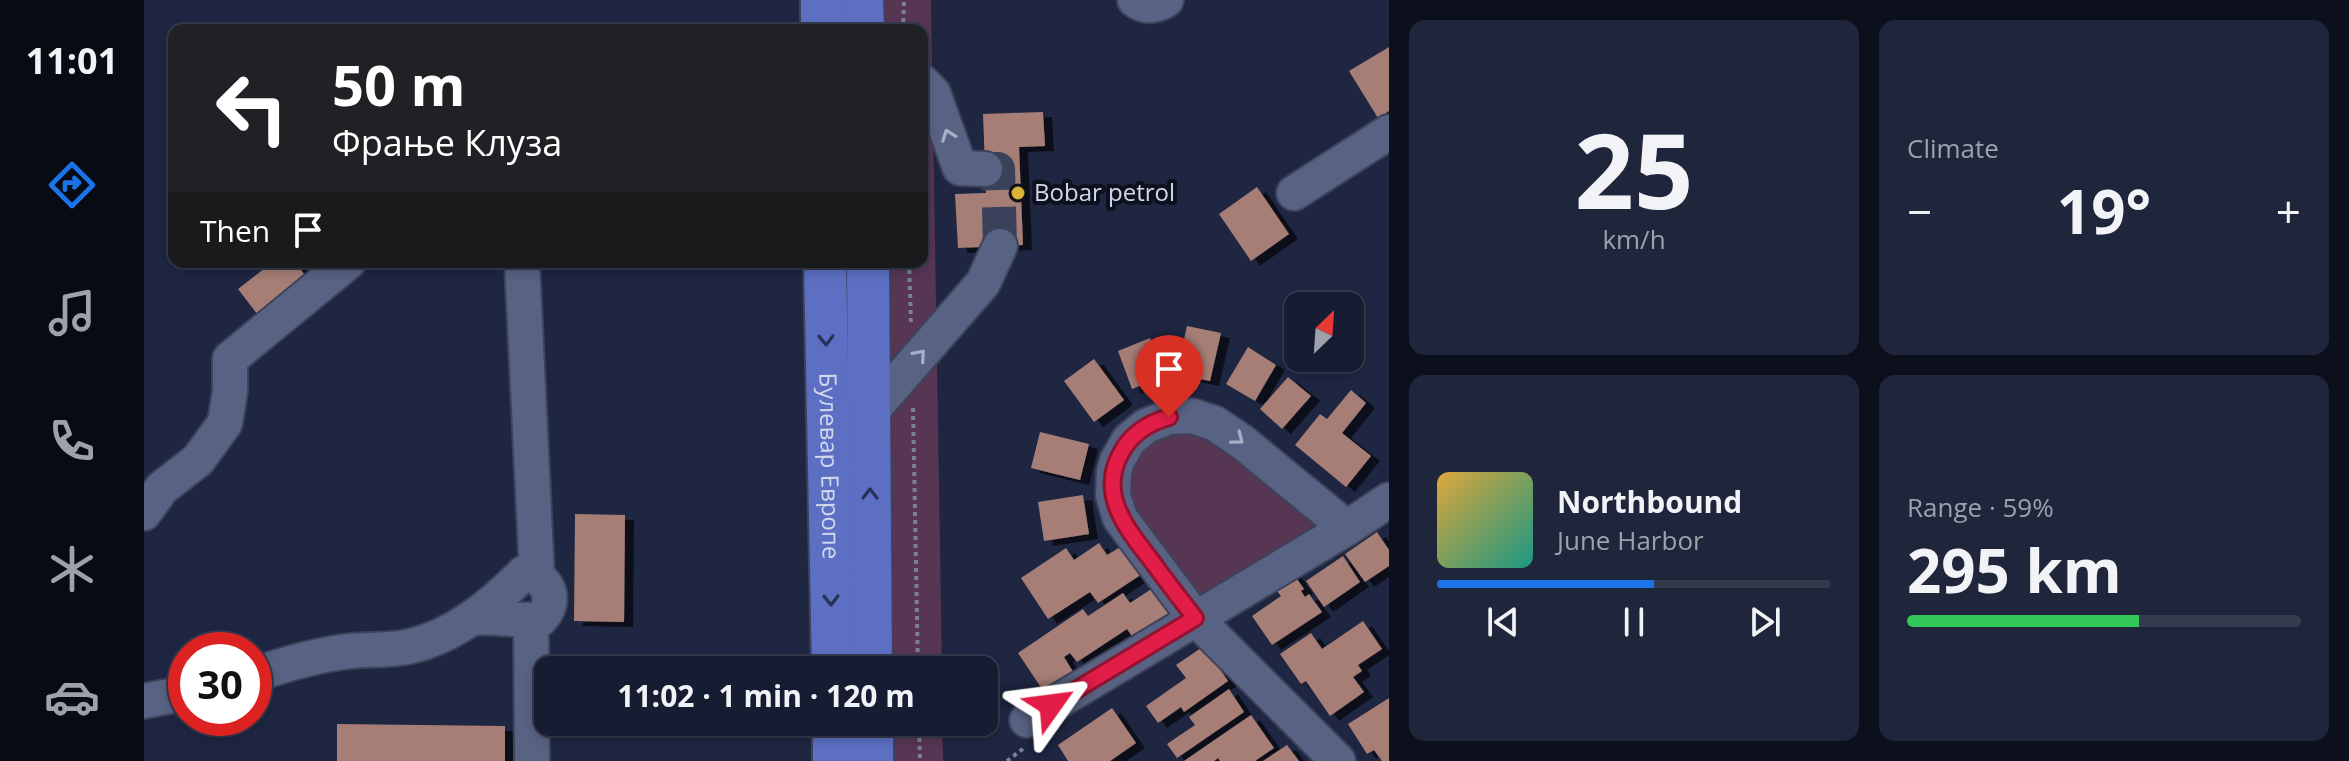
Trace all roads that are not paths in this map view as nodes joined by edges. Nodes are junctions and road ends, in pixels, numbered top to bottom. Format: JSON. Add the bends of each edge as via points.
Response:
{"nodes":[{"id":1,"x":822,"y":0,"type":"edge"},
{"id":2,"x":863,"y":0,"type":"edge"},
{"id":3,"x":1135,"y":0,"type":"edge"},
{"id":4,"x":1166,"y":0,"type":"edge"},
{"id":5,"x":822,"y":24,"type":"edge"},
{"id":6,"x":863,"y":24,"type":"edge"},
{"id":7,"x":872,"y":24,"type":"edge"},
{"id":8,"x":928,"y":88,"type":"edge"},
{"id":9,"x":1389,"y":132,"type":"edge"},
{"id":10,"x":985,"y":169,"type":"tunnel mouth"},
{"id":11,"x":1294,"y":193,"type":"dead end"},
{"id":12,"x":1000,"y":246,"type":"tunnel mouth"},
{"id":13,"x":341,"y":268,"type":"edge"},
{"id":14,"x":522,"y":268,"type":"edge"},
{"id":15,"x":825,"y":268,"type":"edge"},
{"id":16,"x":868,"y":268,"type":"edge"},
{"id":17,"x":869,"y":414,"type":"junction"},
{"id":18,"x":1389,"y":500,"type":"edge"},
{"id":19,"x":144,"y":513,"type":"edge"},
{"id":20,"x":1347,"y":528,"type":"junction"},
{"id":21,"x":537,"y":576,"type":"junction"},
{"id":22,"x":473,"y":618,"type":"junction"},
{"id":23,"x":1195,"y":618,"type":"junction"},
{"id":24,"x":531,"y":620,"type":"junction"},
{"id":25,"x":833,"y":656,"type":"edge"},
{"id":26,"x":871,"y":656,"type":"edge"},
{"id":27,"x":272,"y":669,"type":"edge"},
{"id":28,"x":168,"y":696,"type":"edge"},
{"id":29,"x":144,"y":701,"type":"edge"},
{"id":30,"x":1027,"y":720,"type":"dead end"},
{"id":31,"x":834,"y":736,"type":"edge"},
{"id":32,"x":872,"y":736,"type":"edge"},
{"id":33,"x":532,"y":761,"type":"edge"},
{"id":34,"x":834,"y":761,"type":"edge"},
{"id":35,"x":872,"y":761,"type":"edge"},
{"id":36,"x":1338,"y":761,"type":"edge"}],
"edges":[{"from":1,"to":5,"type":"main road"},
{"from":2,"to":6,"type":"main road"},
{"from":2,"to":7,"type":"street"},
{"from":3,"to":4,"type":"street","via":[[1157,6]]},
{"from":10,"to":8,"type":"street","one_way":true,"via":[[960,168]]},
{"from":9,"to":11,"type":"street"},
{"from":17,"to":12,"type":"street","one_way":true,"via":[[983,283]]},
{"from":13,"to":19,"type":"street","via":[[230,359],[225,423],[198,460],[162,488]]},
{"from":14,"to":21,"type":"street"},
{"from":15,"to":25,"type":"main road","name":"Булевар Европе","one_way":true},
{"from":16,"to":17,"type":"main road","name":"Булевар Европе"},
{"from":26,"to":17,"type":"main road","name":"Булевар Европе","one_way":true},
{"from":18,"to":20,"type":"street"},
{"from":20,"to":23,"type":"street"},
{"from":23,"to":20,"type":"street","one_way":true,"via":[[1126,528],[1116,507],[1112,484],[1117,461],[1129,440],[1146,426],[1180,416],[1214,423]]},
{"from":21,"to":22,"type":"street","via":[[524,573]]},
{"from":21,"to":24,"type":"street","via":[[546,585],[550,602],[543,617]]},
{"from":22,"to":24,"type":"street"},
{"from":22,"to":27,"type":"street","via":[[411,647],[348,651]]},
{"from":23,"to":30,"type":"street"},
{"from":23,"to":36,"type":"street"},
{"from":24,"to":33,"type":"street"},
{"from":28,"to":29,"type":"street"},
{"from":31,"to":34,"type":"main road"},
{"from":32,"to":35,"type":"main road"}]}
